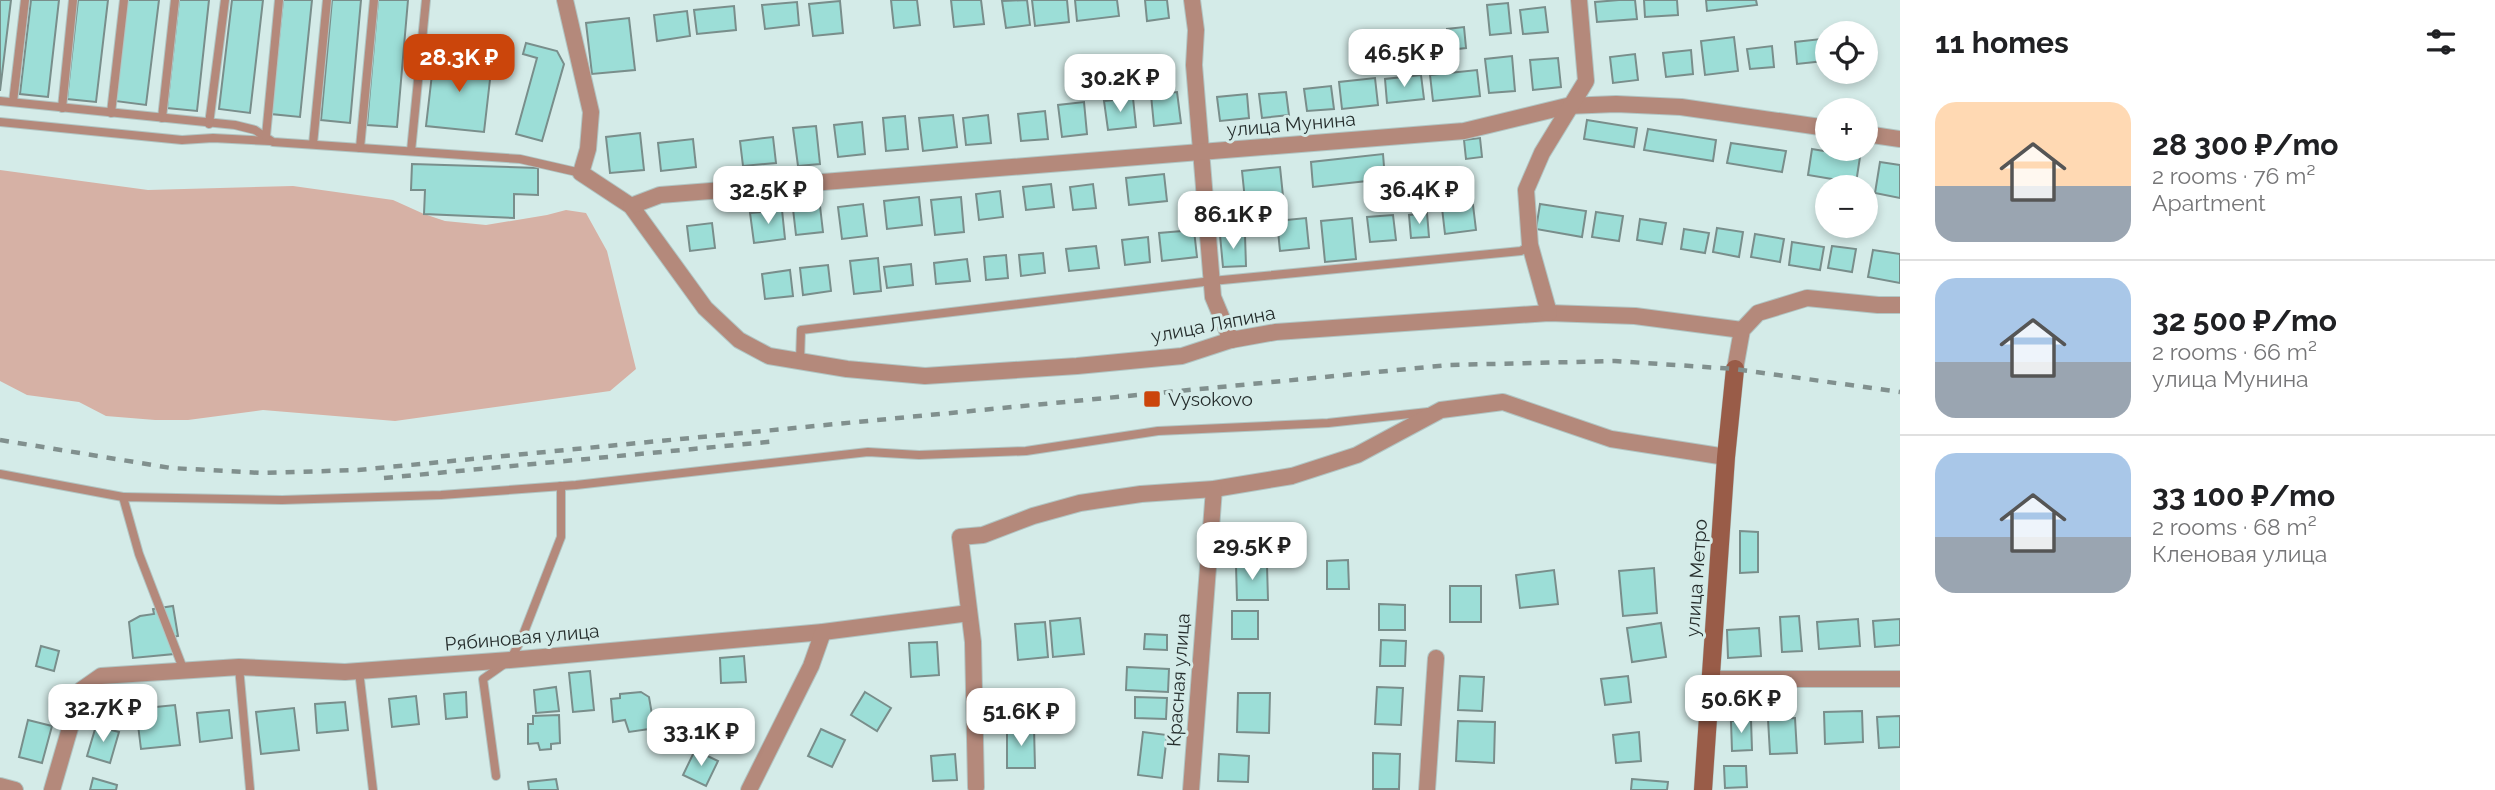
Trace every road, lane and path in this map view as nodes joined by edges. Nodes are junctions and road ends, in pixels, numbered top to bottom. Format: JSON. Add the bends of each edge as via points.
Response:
{"nodes":[{"id":1,"x":25,"y":0,"type":"edge"},
{"id":2,"x":73,"y":0,"type":"edge"},
{"id":3,"x":124,"y":0,"type":"edge"},
{"id":4,"x":175,"y":0,"type":"edge"},
{"id":5,"x":225,"y":0,"type":"edge"},
{"id":6,"x":279,"y":0,"type":"edge"},
{"id":7,"x":327,"y":0,"type":"edge"},
{"id":8,"x":374,"y":0,"type":"edge"},
{"id":9,"x":426,"y":0,"type":"edge"},
{"id":10,"x":565,"y":0,"type":"edge"},
{"id":11,"x":1192,"y":0,"type":"edge"},
{"id":12,"x":1579,"y":0,"type":"edge"},
{"id":13,"x":0,"y":101,"type":"edge"},
{"id":14,"x":13,"y":102,"type":"junction"},
{"id":15,"x":1572,"y":106,"type":"junction"},
{"id":16,"x":62,"y":108,"type":"junction"},
{"id":17,"x":111,"y":113,"type":"junction"},
{"id":18,"x":162,"y":118,"type":"junction"},
{"id":19,"x":0,"y":122,"type":"edge"},
{"id":20,"x":209,"y":124,"type":"junction"},
{"id":21,"x":1815,"y":126,"type":"edge"},
{"id":22,"x":266,"y":136,"type":"junction"},
{"id":23,"x":1878,"y":136,"type":"edge"},
{"id":24,"x":1900,"y":139,"type":"edge"},
{"id":25,"x":273,"y":142,"type":"junction"},
{"id":26,"x":313,"y":144,"type":"junction"},
{"id":27,"x":360,"y":148,"type":"junction"},
{"id":28,"x":411,"y":151,"type":"junction"},
{"id":29,"x":1200,"y":152,"type":"junction"},
{"id":30,"x":581,"y":173,"type":"junction"},
{"id":31,"x":631,"y":206,"type":"junction"},
{"id":32,"x":1530,"y":246,"type":"junction"},
{"id":33,"x":1212,"y":281,"type":"junction"},
{"id":34,"x":1900,"y":306,"type":"edge"},
{"id":35,"x":1549,"y":313,"type":"junction"},
{"id":36,"x":1742,"y":330,"type":"junction"},
{"id":37,"x":1231,"y":340,"type":"junction"},
{"id":38,"x":800,"y":361,"type":"junction"},
{"id":39,"x":1735,"y":369,"type":"joint"},
{"id":40,"x":1441,"y":410,"type":"junction"},
{"id":41,"x":1726,"y":457,"type":"junction"},
{"id":42,"x":0,"y":474,"type":"edge"},
{"id":43,"x":561,"y":486,"type":"junction"},
{"id":44,"x":1214,"y":489,"type":"junction"},
{"id":45,"x":123,"y":497,"type":"junction"},
{"id":46,"x":969,"y":613,"type":"junction"},
{"id":47,"x":823,"y":632,"type":"junction"},
{"id":48,"x":1436,"y":658,"type":"dead end"},
{"id":49,"x":510,"y":660,"type":"junction"},
{"id":50,"x":239,"y":667,"type":"junction"},
{"id":51,"x":184,"y":671,"type":"junction"},
{"id":52,"x":359,"y":671,"type":"junction"},
{"id":53,"x":1710,"y":678,"type":"junction"},
{"id":54,"x":1900,"y":679,"type":"edge"},
{"id":55,"x":496,"y":776,"type":"dead end"},
{"id":56,"x":0,"y":786,"type":"edge"},
{"id":57,"x":976,"y":787,"type":"dead end"},
{"id":58,"x":250,"y":789,"type":"edge"},
{"id":59,"x":15,"y":790,"type":"edge"},
{"id":60,"x":52,"y":790,"type":"edge"},
{"id":61,"x":373,"y":790,"type":"edge"},
{"id":62,"x":749,"y":790,"type":"edge"},
{"id":63,"x":1191,"y":790,"type":"edge"},
{"id":64,"x":1427,"y":790,"type":"edge"},
{"id":65,"x":1703,"y":790,"type":"edge"}],
"edges":[{"from":1,"to":14,"type":"lane"},
{"from":2,"to":16,"type":"lane"},
{"from":3,"to":17,"type":"lane"},
{"from":4,"to":18,"type":"lane"},
{"from":5,"to":20,"type":"lane"},
{"from":6,"to":22,"type":"lane"},
{"from":7,"to":26,"type":"lane"},
{"from":8,"to":27,"type":"lane"},
{"from":9,"to":28,"type":"lane"},
{"from":10,"to":30,"type":"street","via":[[591,112]]},
{"from":11,"to":29,"type":"street"},
{"from":12,"to":15,"type":"street","via":[[1586,81]]},
{"from":13,"to":14,"type":"lane"},
{"from":14,"to":16,"type":"lane"},
{"from":15,"to":21,"type":"street","name":"улица Мунина","via":[[1681,107]]},
{"from":15,"to":29,"type":"street","name":"улица Мунина","via":[[1464,131]]},
{"from":15,"to":32,"type":"street","via":[[1542,153],[1526,190]]},
{"from":16,"to":17,"type":"lane"},
{"from":17,"to":18,"type":"lane"},
{"from":18,"to":20,"type":"lane"},
{"from":19,"to":25,"type":"lane","via":[[182,140]]},
{"from":20,"to":22,"type":"lane","via":[[245,128]]},
{"from":22,"to":25,"type":"lane"},
{"from":23,"to":24,"type":"street"},
{"from":25,"to":26,"type":"lane"},
{"from":26,"to":27,"type":"lane"},
{"from":27,"to":28,"type":"lane"},
{"from":28,"to":30,"type":"lane","via":[[520,159]]},
{"from":29,"to":31,"type":"street","name":"улица Мунина","via":[[660,195]]},
{"from":29,"to":33,"type":"street"},
{"from":30,"to":31,"type":"street"},
{"from":31,"to":38,"type":"street","name":"улица Ляпина","via":[[705,308],[739,340],[769,356]]},
{"from":32,"to":33,"type":"lane","via":[[1521,251]]},
{"from":32,"to":35,"type":"street"},
{"from":33,"to":37,"type":"street","via":[[1213,297]]},
{"from":33,"to":38,"type":"lane","via":[[801,330]]},
{"from":34,"to":36,"type":"street","via":[[1807,298],[1758,313]]},
{"from":35,"to":36,"type":"street","name":"улица Ляпина","via":[[1635,316]]},
{"from":35,"to":37,"type":"street","name":"улица Ляпина","via":[[1288,331]]},
{"from":36,"to":39,"type":"street"},
{"from":37,"to":38,"type":"street","name":"улица Ляпина","via":[[1182,356],[925,376]]},
{"from":39,"to":41,"type":"street","name":"улица Метро"},
{"from":40,"to":41,"type":"street","via":[[1503,402],[1611,439]]},
{"from":40,"to":43,"type":"lane","via":[[1328,423],[1158,431],[1026,451],[919,456],[868,452]]},
{"from":40,"to":44,"type":"street","via":[[1357,455],[1292,476]]},
{"from":41,"to":53,"type":"street","name":"улица Метро"},
{"from":42,"to":45,"type":"lane"},
{"from":43,"to":45,"type":"lane","via":[[282,500]]},
{"from":43,"to":49,"type":"lane","via":[[561,537]]},
{"from":44,"to":46,"type":"street","via":[[1080,503],[983,535],[960,537]]},
{"from":44,"to":63,"type":"street","name":"Красная улица"},
{"from":45,"to":51,"type":"lane","via":[[139,554]]},
{"from":46,"to":47,"type":"street","name":"Рябиновая улица"},
{"from":46,"to":57,"type":"street"},
{"from":47,"to":49,"type":"street","name":"Рябиновая улица"},
{"from":47,"to":62,"type":"street","via":[[811,666]]},
{"from":48,"to":64,"type":"street"},
{"from":49,"to":52,"type":"street","name":"Рябиновая улица"},
{"from":49,"to":55,"type":"lane","via":[[482,679]]},
{"from":50,"to":51,"type":"street","name":"Рябиновая улица"},
{"from":50,"to":52,"type":"street","name":"Рябиновая улица"},
{"from":50,"to":58,"type":"lane"},
{"from":51,"to":60,"type":"street","name":"Рябиновая улица","via":[[101,676],[81,690]]},
{"from":52,"to":61,"type":"lane"},
{"from":53,"to":54,"type":"street"},
{"from":53,"to":65,"type":"street","name":"улица Метро"},
{"from":56,"to":59,"type":"street"}]}
